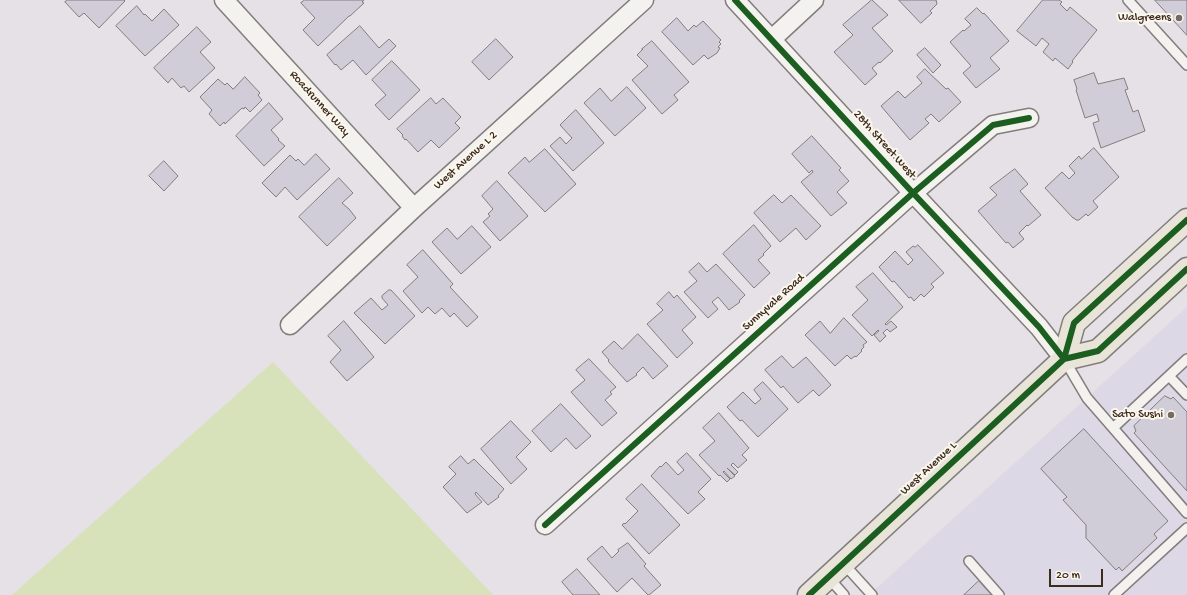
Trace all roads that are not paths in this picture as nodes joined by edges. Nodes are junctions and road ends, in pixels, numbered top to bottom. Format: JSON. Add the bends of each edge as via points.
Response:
{"nodes":[{"id":1,"x":224,"y":0,"type":"edge"},
{"id":2,"x":644,"y":0,"type":"edge"},
{"id":3,"x":735,"y":0,"type":"edge"},
{"id":4,"x":814,"y":0,"type":"edge"},
{"id":5,"x":1128,"y":0,"type":"edge"},
{"id":6,"x":772,"y":39,"type":"junction"},
{"id":7,"x":1187,"y":65,"type":"edge"},
{"id":8,"x":1029,"y":118,"type":"dead end"},
{"id":9,"x":913,"y":193,"type":"junction"},
{"id":10,"x":414,"y":208,"type":"junction"},
{"id":11,"x":1187,"y":220,"type":"edge"},
{"id":12,"x":1187,"y":269,"type":"edge"},
{"id":13,"x":290,"y":325,"type":"dead end"},
{"id":14,"x":1064,"y":359,"type":"junction"},
{"id":15,"x":1187,"y":359,"type":"edge"},
{"id":16,"x":1169,"y":376,"type":"junction"},
{"id":17,"x":1187,"y":395,"type":"edge"},
{"id":18,"x":1113,"y":428,"type":"junction"},
{"id":19,"x":1187,"y":513,"type":"edge"},
{"id":20,"x":545,"y":525,"type":"dead end"},
{"id":21,"x":1187,"y":528,"type":"edge"},
{"id":22,"x":969,"y":561,"type":"dead end"},
{"id":23,"x":836,"y":570,"type":"junction"},
{"id":24,"x":809,"y":595,"type":"edge"},
{"id":25,"x":844,"y":595,"type":"edge"},
{"id":26,"x":872,"y":595,"type":"edge"},
{"id":27,"x":999,"y":595,"type":"edge"},
{"id":28,"x":1114,"y":595,"type":"edge"}],
"edges":[{"from":1,"to":10,"type":"street","name":"Roadrunner Way"},
{"from":2,"to":10,"type":"street","name":"West Avenue L 2"},
{"from":3,"to":6,"type":"street","name":"28th Street West"},
{"from":4,"to":6,"type":"street"},
{"from":5,"to":7,"type":"lane"},
{"from":6,"to":9,"type":"street","name":"28th Street West"},
{"from":8,"to":9,"type":"street","name":"Sunnyvale Road","via":[[993,125]]},
{"from":9,"to":14,"type":"street","name":"28th Street West","via":[[1039,327]]},
{"from":9,"to":20,"type":"street","name":"Sunnyvale Road"},
{"from":10,"to":13,"type":"street","name":"West Avenue L 2"},
{"from":11,"to":14,"type":"main road","via":[[1074,323]]},
{"from":12,"to":14,"type":"main road","name":"West Avenue L","via":[[1098,351]]},
{"from":14,"to":18,"type":"lane","via":[[1087,398]]},
{"from":14,"to":23,"type":"main road","name":"West Avenue L"},
{"from":15,"to":16,"type":"lane"},
{"from":16,"to":17,"type":"lane"},
{"from":16,"to":18,"type":"lane"},
{"from":18,"to":19,"type":"lane"},
{"from":21,"to":28,"type":"lane"},
{"from":22,"to":27,"type":"lane"},
{"from":23,"to":24,"type":"main road","name":"West Avenue L"},
{"from":23,"to":25,"type":"lane"},
{"from":23,"to":26,"type":"lane"}]}
